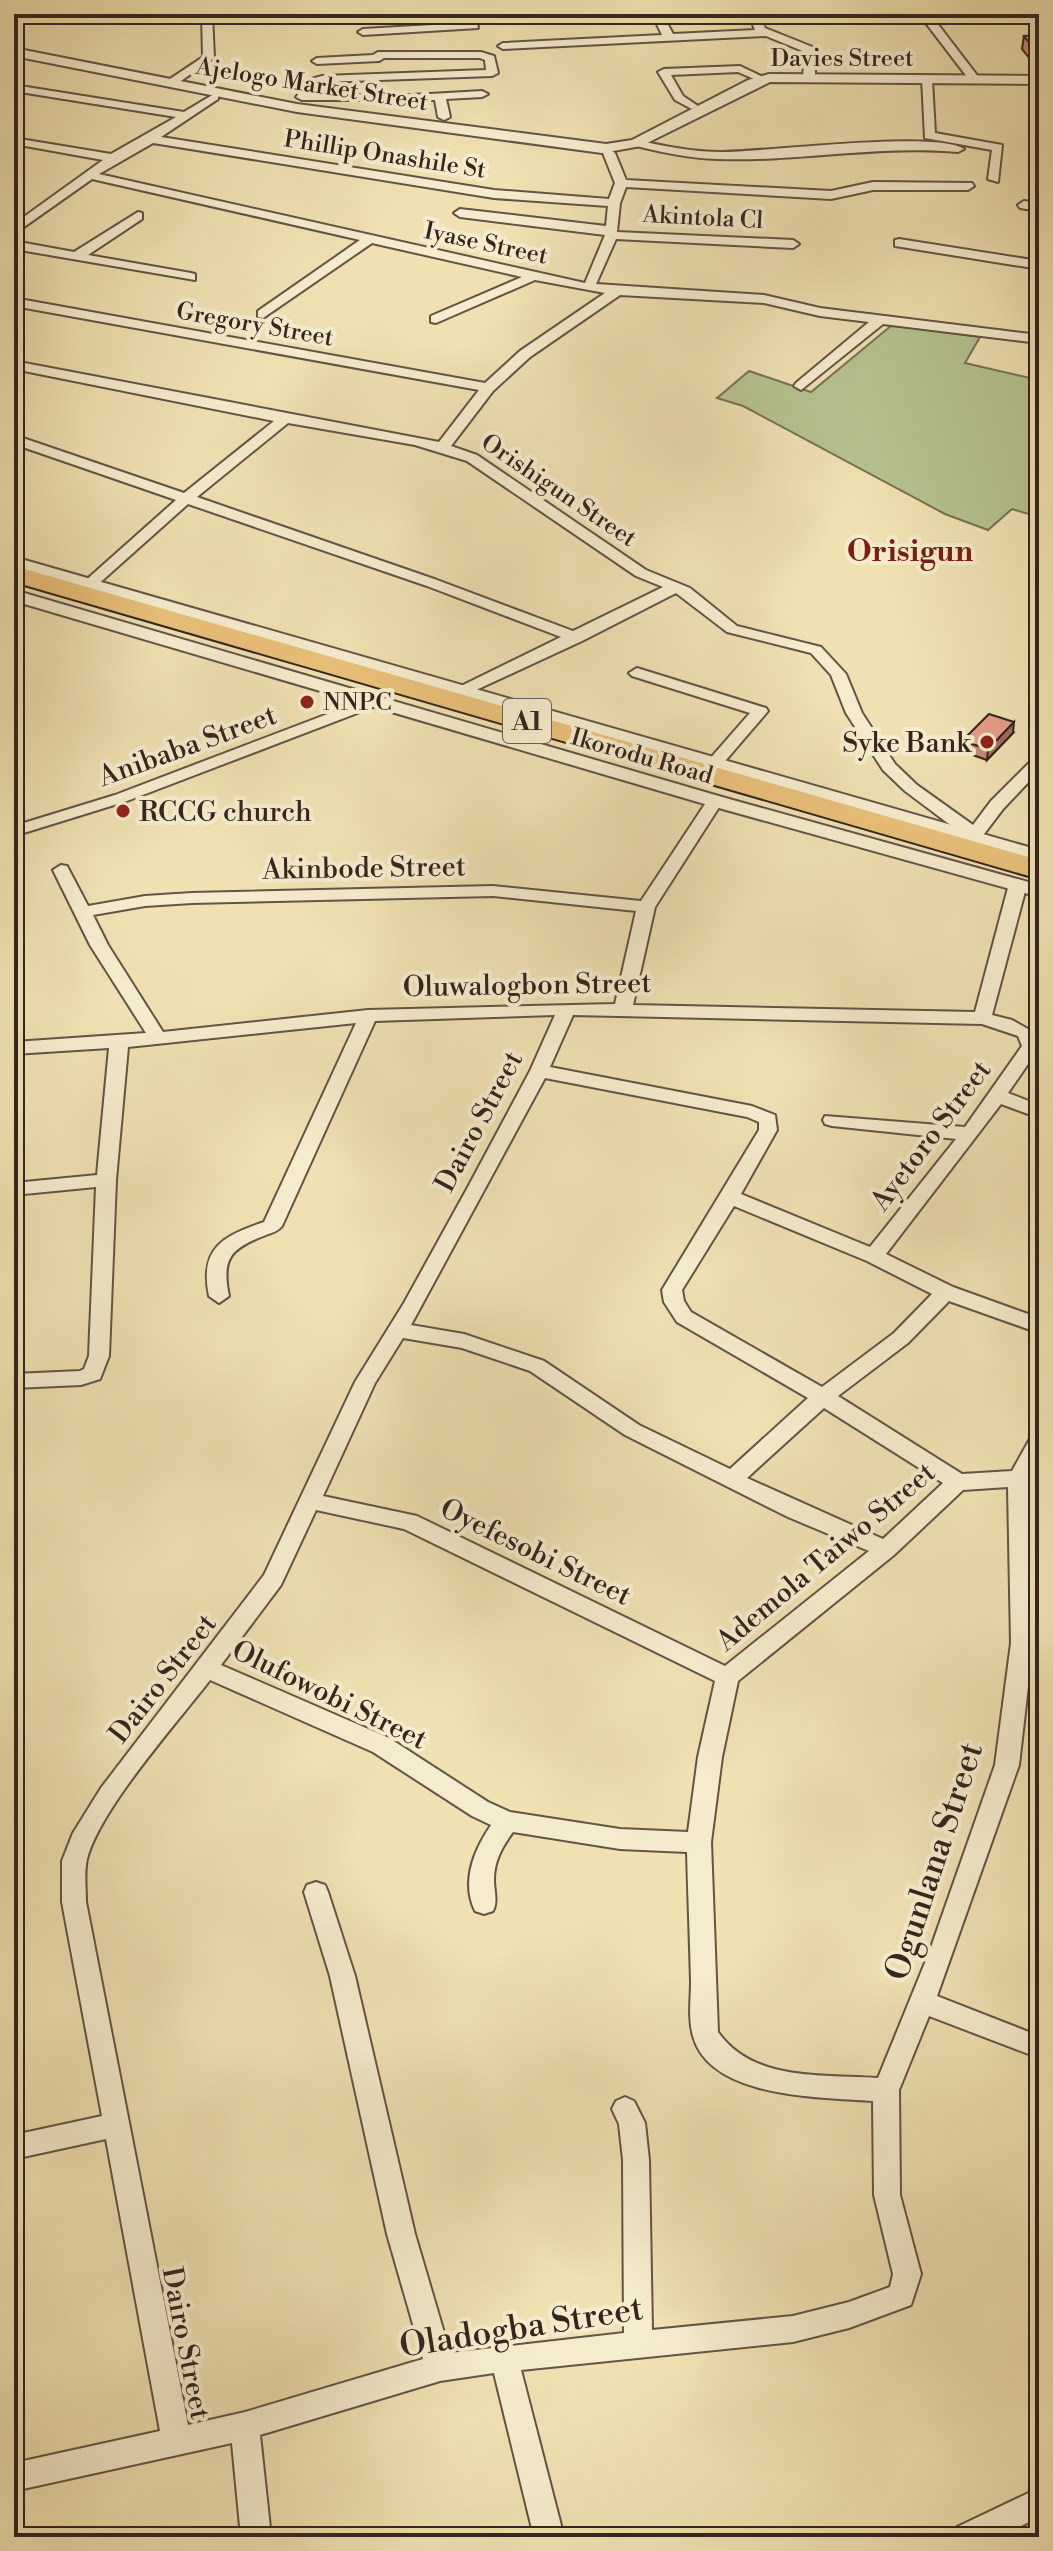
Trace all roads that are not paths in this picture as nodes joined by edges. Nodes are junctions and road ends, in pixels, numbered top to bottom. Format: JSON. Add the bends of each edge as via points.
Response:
{"nodes":[{"id":1,"x":207,"y":14,"type":"edge"},
{"id":2,"x":470,"y":14,"type":"edge"},
{"id":3,"x":657,"y":14,"type":"edge"},
{"id":4,"x":754,"y":14,"type":"edge"},
{"id":5,"x":924,"y":14,"type":"edge"},
{"id":6,"x":356,"y":21,"type":"dead end"},
{"id":7,"x":363,"y":32,"type":"junction"},
{"id":8,"x":766,"y":33,"type":"junction"},
{"id":9,"x":668,"y":36,"type":"junction"},
{"id":10,"x":503,"y":46,"type":"dead end"},
{"id":11,"x":14,"y":55,"type":"edge"},
{"id":12,"x":378,"y":56,"type":"junction"},
{"id":13,"x":317,"y":61,"type":"dead end"},
{"id":14,"x":809,"y":77,"type":"junction"},
{"id":15,"x":761,"y":79,"type":"junction"},
{"id":16,"x":926,"y":80,"type":"junction"},
{"id":17,"x":975,"y":80,"type":"junction"},
{"id":18,"x":1039,"y":80,"type":"edge"},
{"id":19,"x":387,"y":82,"type":"junction"},
{"id":20,"x":171,"y":83,"type":"junction"},
{"id":21,"x":14,"y":88,"type":"edge"},
{"id":22,"x":482,"y":94,"type":"dead end"},
{"id":23,"x":440,"y":96,"type":"junction"},
{"id":24,"x":214,"y":97,"type":"junction"},
{"id":25,"x":377,"y":99,"type":"junction"},
{"id":26,"x":395,"y":99,"type":"junction"},
{"id":27,"x":692,"y":106,"type":"dead end"},
{"id":28,"x":184,"y":115,"type":"junction"},
{"id":29,"x":444,"y":117,"type":"dead end"},
{"id":30,"x":370,"y":118,"type":"junction"},
{"id":31,"x":390,"y":120,"type":"junction"},
{"id":32,"x":151,"y":139,"type":"junction"},
{"id":33,"x":14,"y":141,"type":"edge"},
{"id":34,"x":636,"y":143,"type":"junction"},
{"id":35,"x":958,"y":149,"type":"dead end"},
{"id":36,"x":607,"y":150,"type":"junction"},
{"id":37,"x":113,"y":158,"type":"junction"},
{"id":38,"x":90,"y":175,"type":"junction"},
{"id":39,"x":994,"y":179,"type":"dead end"},
{"id":40,"x":621,"y":183,"type":"junction"},
{"id":41,"x":968,"y":186,"type":"dead end"},
{"id":42,"x":614,"y":203,"type":"junction"},
{"id":43,"x":1024,"y":205,"type":"dead end"},
{"id":44,"x":29,"y":207,"type":"dead end"},
{"id":45,"x":1039,"y":207,"type":"edge"},
{"id":46,"x":43,"y":208,"type":"junction"},
{"id":47,"x":460,"y":213,"type":"dead end"},
{"id":48,"x":138,"y":216,"type":"dead end"},
{"id":49,"x":14,"y":230,"type":"edge"},
{"id":50,"x":611,"y":232,"type":"junction"},
{"id":51,"x":368,"y":240,"type":"junction"},
{"id":52,"x":899,"y":243,"type":"dead end"},
{"id":53,"x":793,"y":244,"type":"dead end"},
{"id":54,"x":14,"y":245,"type":"edge"},
{"id":55,"x":77,"y":256,"type":"junction"},
{"id":56,"x":1039,"y":265,"type":"edge"},
{"id":57,"x":534,"y":276,"type":"junction"},
{"id":58,"x":191,"y":277,"type":"dead end"},
{"id":59,"x":589,"y":287,"type":"junction"},
{"id":60,"x":617,"y":291,"type":"junction"},
{"id":61,"x":14,"y":302,"type":"edge"},
{"id":62,"x":263,"y":314,"type":"dead end"},
{"id":63,"x":436,"y":319,"type":"dead end"},
{"id":64,"x":879,"y":320,"type":"junction"},
{"id":65,"x":1039,"y":339,"type":"edge"},
{"id":66,"x":14,"y":365,"type":"edge"},
{"id":67,"x":801,"y":386,"type":"dead end"},
{"id":68,"x":488,"y":388,"type":"junction"},
{"id":69,"x":286,"y":418,"type":"junction"},
{"id":70,"x":14,"y":439,"type":"edge"},
{"id":71,"x":443,"y":447,"type":"junction"},
{"id":72,"x":187,"y":500,"type":"junction"},
{"id":73,"x":14,"y":562,"type":"edge"},
{"id":74,"x":14,"y":574,"type":"edge"},
{"id":75,"x":90,"y":584,"type":"junction"},
{"id":76,"x":676,"y":587,"type":"junction"},
{"id":77,"x":14,"y":588,"type":"edge"},
{"id":78,"x":14,"y":595,"type":"edge"},
{"id":79,"x":577,"y":638,"type":"junction"},
{"id":80,"x":637,"y":673,"type":"dead end"},
{"id":81,"x":461,"y":692,"type":"junction"},
{"id":82,"x":375,"y":701,"type":"junction"},
{"id":83,"x":1039,"y":762,"type":"edge"},
{"id":84,"x":714,"y":764,"type":"junction"},
{"id":85,"x":715,"y":801,"type":"junction"},
{"id":86,"x":14,"y":831,"type":"edge"},
{"id":87,"x":973,"y":836,"type":"junction"},
{"id":88,"x":1039,"y":856,"type":"edge"},
{"id":89,"x":61,"y":870,"type":"dead end"},
{"id":90,"x":1032,"y":878,"type":"edge"},
{"id":91,"x":1039,"y":891,"type":"edge"},
{"id":92,"x":646,"y":907,"type":"junction"},
{"id":93,"x":83,"y":912,"type":"junction"},
{"id":94,"x":567,"y":1009,"type":"junction"},
{"id":95,"x":623,"y":1009,"type":"junction"},
{"id":96,"x":368,"y":1016,"type":"junction"},
{"id":97,"x":982,"y":1018,"type":"junction"},
{"id":98,"x":158,"y":1038,"type":"junction"},
{"id":99,"x":119,"y":1042,"type":"junction"},
{"id":100,"x":1031,"y":1046,"type":"joint"},
{"id":101,"x":14,"y":1048,"type":"edge"},
{"id":102,"x":539,"y":1071,"type":"junction"},
{"id":103,"x":996,"y":1095,"type":"junction"},
{"id":104,"x":1039,"y":1112,"type":"edge"},
{"id":105,"x":832,"y":1120,"type":"dead end"},
{"id":106,"x":970,"y":1134,"type":"junction"},
{"id":107,"x":106,"y":1180,"type":"junction"},
{"id":108,"x":14,"y":1189,"type":"edge"},
{"id":109,"x":730,"y":1197,"type":"junction"},
{"id":110,"x":874,"y":1256,"type":"junction"},
{"id":111,"x":946,"y":1292,"type":"junction"},
{"id":112,"x":219,"y":1296,"type":"dead end"},
{"id":113,"x":1039,"y":1326,"type":"edge"},
{"id":114,"x":397,"y":1330,"type":"junction"},
{"id":115,"x":14,"y":1381,"type":"edge"},
{"id":116,"x":823,"y":1397,"type":"junction"},
{"id":117,"x":1039,"y":1442,"type":"edge"},
{"id":118,"x":732,"y":1479,"type":"junction"},
{"id":119,"x":958,"y":1482,"type":"junction"},
{"id":120,"x":1029,"y":1482,"type":"edge"},
{"id":121,"x":310,"y":1501,"type":"junction"},
{"id":122,"x":886,"y":1549,"type":"junction"},
{"id":123,"x":208,"y":1669,"type":"junction"},
{"id":124,"x":727,"y":1677,"type":"junction"},
{"id":125,"x":507,"y":1821,"type":"junction"},
{"id":126,"x":699,"y":1842,"type":"junction"},
{"id":127,"x":316,"y":1892,"type":"dead end"},
{"id":128,"x":484,"y":1904,"type":"dead end"},
{"id":129,"x":923,"y":2002,"type":"junction"},
{"id":130,"x":1039,"y":2047,"type":"edge"},
{"id":131,"x":886,"y":2090,"type":"junction"},
{"id":132,"x":625,"y":2109,"type":"dead end"},
{"id":133,"x":114,"y":2125,"type":"junction"},
{"id":134,"x":14,"y":2147,"type":"edge"},
{"id":135,"x":901,"y":2296,"type":"joint"},
{"id":136,"x":638,"y":2343,"type":"junction"},
{"id":137,"x":504,"y":2358,"type":"junction"},
{"id":138,"x":440,"y":2368,"type":"junction"},
{"id":139,"x":245,"y":2426,"type":"junction"},
{"id":140,"x":176,"y":2439,"type":"junction"},
{"id":141,"x":14,"y":2477,"type":"edge"},
{"id":142,"x":1039,"y":2502,"type":"edge"},
{"id":143,"x":256,"y":2537,"type":"edge"},
{"id":144,"x":549,"y":2537,"type":"edge"},
{"id":145,"x":967,"y":2537,"type":"edge"}],
"edges":[{"from":1,"to":20,"type":"street","via":[[209,58]]},
{"from":2,"to":7,"type":"street","via":[[474,26]]},
{"from":3,"to":9,"type":"street"},
{"from":4,"to":8,"type":"street"},
{"from":5,"to":17,"type":"street"},
{"from":6,"to":7,"type":"street"},
{"from":7,"to":12,"type":"street"},
{"from":8,"to":9,"type":"street"},
{"from":8,"to":14,"type":"street","via":[[811,50]]},
{"from":9,"to":10,"type":"street"},
{"from":11,"to":20,"type":"street","name":"Ajelogo Market Street"},
{"from":11,"to":24,"type":"street","name":"Ajelogo Market Street"},
{"from":12,"to":13,"type":"street"},
{"from":12,"to":19,"type":"street"},
{"from":12,"to":19,"type":"street","via":[[490,58],[492,73]]},
{"from":14,"to":15,"type":"street","name":"Davies Street"},
{"from":14,"to":16,"type":"street","name":"Davies Street"},
{"from":15,"to":27,"type":"street","via":[[740,69],[670,83]]},
{"from":15,"to":34,"type":"street","name":"Davies Street"},
{"from":16,"to":17,"type":"street","name":"Davies Street"},
{"from":16,"to":39,"type":"street","via":[[929,136],[998,147]]},
{"from":17,"to":18,"type":"street","name":"Davies Street"},
{"from":19,"to":25,"type":"street"},
{"from":19,"to":25,"type":"street","via":[[318,80],[302,97]]},
{"from":19,"to":26,"type":"street"},
{"from":20,"to":30,"type":"street","name":"Ajelogo Market Street"},
{"from":21,"to":28,"type":"street"},
{"from":22,"to":23,"type":"street"},
{"from":23,"to":26,"type":"street"},
{"from":23,"to":29,"type":"street"},
{"from":24,"to":28,"type":"street"},
{"from":24,"to":36,"type":"street","name":"Ajelogo Market Street","via":[[362,122]]},
{"from":25,"to":26,"type":"street"},
{"from":25,"to":30,"type":"street"},
{"from":26,"to":31,"type":"street"},
{"from":28,"to":32,"type":"street"},
{"from":30,"to":31,"type":"street","name":"Ajelogo Market Street"},
{"from":31,"to":36,"type":"street","name":"Ajelogo Market Street"},
{"from":32,"to":37,"type":"street"},
{"from":32,"to":42,"type":"street","name":"Phillip Onashile St","via":[[494,194]]},
{"from":33,"to":37,"type":"street"},
{"from":34,"to":35,"type":"street","via":[[749,157],[909,145]]},
{"from":34,"to":36,"type":"street","name":"Davies Street"},
{"from":36,"to":40,"type":"street"},
{"from":37,"to":38,"type":"street"},
{"from":38,"to":46,"type":"street"},
{"from":38,"to":51,"type":"street","name":"Iyase Street"},
{"from":40,"to":41,"type":"street","via":[[831,195],[881,185]]},
{"from":40,"to":42,"type":"street"},
{"from":42,"to":50,"type":"street"},
{"from":43,"to":45,"type":"street"},
{"from":44,"to":46,"type":"street"},
{"from":46,"to":49,"type":"street"},
{"from":47,"to":50,"type":"street","name":"Akintola Cl"},
{"from":48,"to":55,"type":"street"},
{"from":50,"to":53,"type":"street","name":"Akintola Cl"},
{"from":50,"to":59,"type":"street"},
{"from":51,"to":57,"type":"street","name":"Iyase Street"},
{"from":51,"to":62,"type":"street"},
{"from":52,"to":56,"type":"street"},
{"from":54,"to":55,"type":"street"},
{"from":55,"to":58,"type":"street"},
{"from":57,"to":59,"type":"street","name":"Iyase Street"},
{"from":57,"to":63,"type":"street"},
{"from":59,"to":60,"type":"street","name":"Iyase Street"},
{"from":60,"to":64,"type":"street","name":"Iyase Street","via":[[764,299]]},
{"from":60,"to":68,"type":"street","via":[[525,354]]},
{"from":61,"to":68,"type":"street","name":"Gregory Street"},
{"from":64,"to":65,"type":"street","name":"Iyase Street"},
{"from":64,"to":67,"type":"street"},
{"from":66,"to":69,"type":"street","name":"Orishigun Street"},
{"from":68,"to":71,"type":"street"},
{"from":69,"to":71,"type":"street","name":"Orishigun Street"},
{"from":69,"to":72,"type":"street"},
{"from":70,"to":72,"type":"street"},
{"from":71,"to":76,"type":"street","name":"Orishigun Street","via":[[472,458],[641,573]]},
{"from":72,"to":75,"type":"street"},
{"from":72,"to":79,"type":"street"},
{"from":73,"to":75,"type":"street","name":"Ikorodu Road"},
{"from":74,"to":90,"type":"highway","name":"Ikorodu Road","number":"A1"},
{"from":75,"to":81,"type":"street","name":"Ikorodu Road"},
{"from":76,"to":79,"type":"street"},
{"from":76,"to":87,"type":"street","name":"Orishigun Street","via":[[740,633],[805,645],[828,659],[889,767]]},
{"from":77,"to":90,"type":"highway","name":"Ikorodu Road","number":"A1"},
{"from":78,"to":82,"type":"street","name":"Ikorodu Road"},
{"from":79,"to":81,"type":"street"},
{"from":80,"to":84,"type":"street","via":[[760,711]]},
{"from":81,"to":84,"type":"street","name":"Ikorodu Road"},
{"from":82,"to":85,"type":"street","name":"Ikorodu Road"},
{"from":82,"to":86,"type":"street","name":"Anibaba Street","via":[[121,798]]},
{"from":83,"to":87,"type":"street"},
{"from":84,"to":87,"type":"street","name":"Ikorodu Road"},
{"from":85,"to":90,"type":"street","name":"Ikorodu Road"},
{"from":85,"to":92,"type":"street"},
{"from":87,"to":88,"type":"street","name":"Ikorodu Road"},
{"from":89,"to":93,"type":"street"},
{"from":90,"to":91,"type":"street","name":"Ikorodu Road"},
{"from":90,"to":97,"type":"street"},
{"from":92,"to":93,"type":"street","name":"Akinbode Street","via":[[493,891],[207,897]]},
{"from":92,"to":95,"type":"street"},
{"from":93,"to":98,"type":"street"},
{"from":94,"to":95,"type":"street","name":"Oluwalogbon Street"},
{"from":94,"to":96,"type":"street","name":"Oluwalogbon Street"},
{"from":94,"to":102,"type":"street","name":"Dairo Street"},
{"from":95,"to":97,"type":"street","name":"Oluwalogbon Street"},
{"from":96,"to":98,"type":"street","name":"Oluwalogbon Street"},
{"from":96,"to":112,"type":"street","via":[[272,1226],[234,1239],[220,1254],[213,1278]]},
{"from":97,"to":100,"type":"street","name":"Oluwalogbon Street","via":[[1026,1033]]},
{"from":98,"to":99,"type":"street","name":"Oluwalogbon Street"},
{"from":99,"to":101,"type":"street","name":"Oluwalogbon Street"},
{"from":99,"to":107,"type":"street"},
{"from":100,"to":103,"type":"street","name":"Ayetoro Street"},
{"from":102,"to":109,"type":"street","via":[[768,1119],[768,1130]]},
{"from":102,"to":114,"type":"street","name":"Dairo Street"},
{"from":103,"to":104,"type":"street"},
{"from":103,"to":106,"type":"street","name":"Ayetoro Street"},
{"from":105,"to":106,"type":"street"},
{"from":106,"to":110,"type":"street","name":"Ayetoro Street"},
{"from":107,"to":108,"type":"street"},
{"from":107,"to":115,"type":"street","via":[[99,1356],[93,1374]]},
{"from":109,"to":110,"type":"street"},
{"from":109,"to":116,"type":"street","via":[[672,1290],[674,1302],[684,1317]]},
{"from":110,"to":111,"type":"street"},
{"from":111,"to":113,"type":"street"},
{"from":111,"to":116,"type":"street","via":[[901,1338]]},
{"from":114,"to":118,"type":"street","via":[[464,1341],[537,1366],[632,1430]]},
{"from":114,"to":121,"type":"street","name":"Dairo Street","via":[[365,1382]]},
{"from":116,"to":118,"type":"street"},
{"from":116,"to":119,"type":"street"},
{"from":117,"to":120,"type":"street","name":"Ogunlana Street"},
{"from":118,"to":122,"type":"street"},
{"from":119,"to":120,"type":"street","name":"Ademola Taiwo Street"},
{"from":119,"to":122,"type":"street","name":"Ademola Taiwo Street"},
{"from":120,"to":129,"type":"street","name":"Ogunlana Street","via":[[1022,1643],[1007,1765]]},
{"from":121,"to":123,"type":"street","name":"Dairo Street","via":[[273,1579]]},
{"from":121,"to":124,"type":"street","name":"Oyefesobi Street","via":[[409,1522]]},
{"from":122,"to":124,"type":"street","name":"Ademola Taiwo Street"},
{"from":123,"to":125,"type":"street","name":"Olufowobi Street","via":[[381,1745]]},
{"from":123,"to":133,"type":"street","name":"Dairo Street","via":[[109,1795],[74,1861],[74,1902]]},
{"from":124,"to":126,"type":"street","name":"Ademola Taiwo Street"},
{"from":125,"to":126,"type":"street","name":"Olufowobi Street","via":[[620,1839]]},
{"from":125,"to":128,"type":"street","via":[[484,1857]]},
{"from":126,"to":131,"type":"street","name":"Ademola Taiwo Street","via":[[705,2035],[724,2059],[748,2074]]},
{"from":127,"to":138,"type":"street","via":[[349,1996],[402,2237]]},
{"from":129,"to":130,"type":"street"},
{"from":129,"to":131,"type":"street","name":"Ogunlana Street"},
{"from":131,"to":135,"type":"street","name":"Ogunlana Street","via":[[887,2195],[907,2274]]},
{"from":132,"to":136,"type":"street","via":[[636,2160]]},
{"from":133,"to":134,"type":"street"},
{"from":133,"to":140,"type":"street","name":"Dairo Street"},
{"from":135,"to":136,"type":"street","name":"Oladogba Street","via":[[793,2329]]},
{"from":136,"to":137,"type":"street","name":"Oladogba Street"},
{"from":137,"to":138,"type":"street","name":"Oladogba Street"},
{"from":137,"to":144,"type":"street"},
{"from":138,"to":139,"type":"street","name":"Oladogba Street"},
{"from":139,"to":140,"type":"street","name":"Oladogba Street"},
{"from":139,"to":143,"type":"street"},
{"from":140,"to":141,"type":"street","name":"Oladogba Street"},
{"from":142,"to":145,"type":"street"}]}
